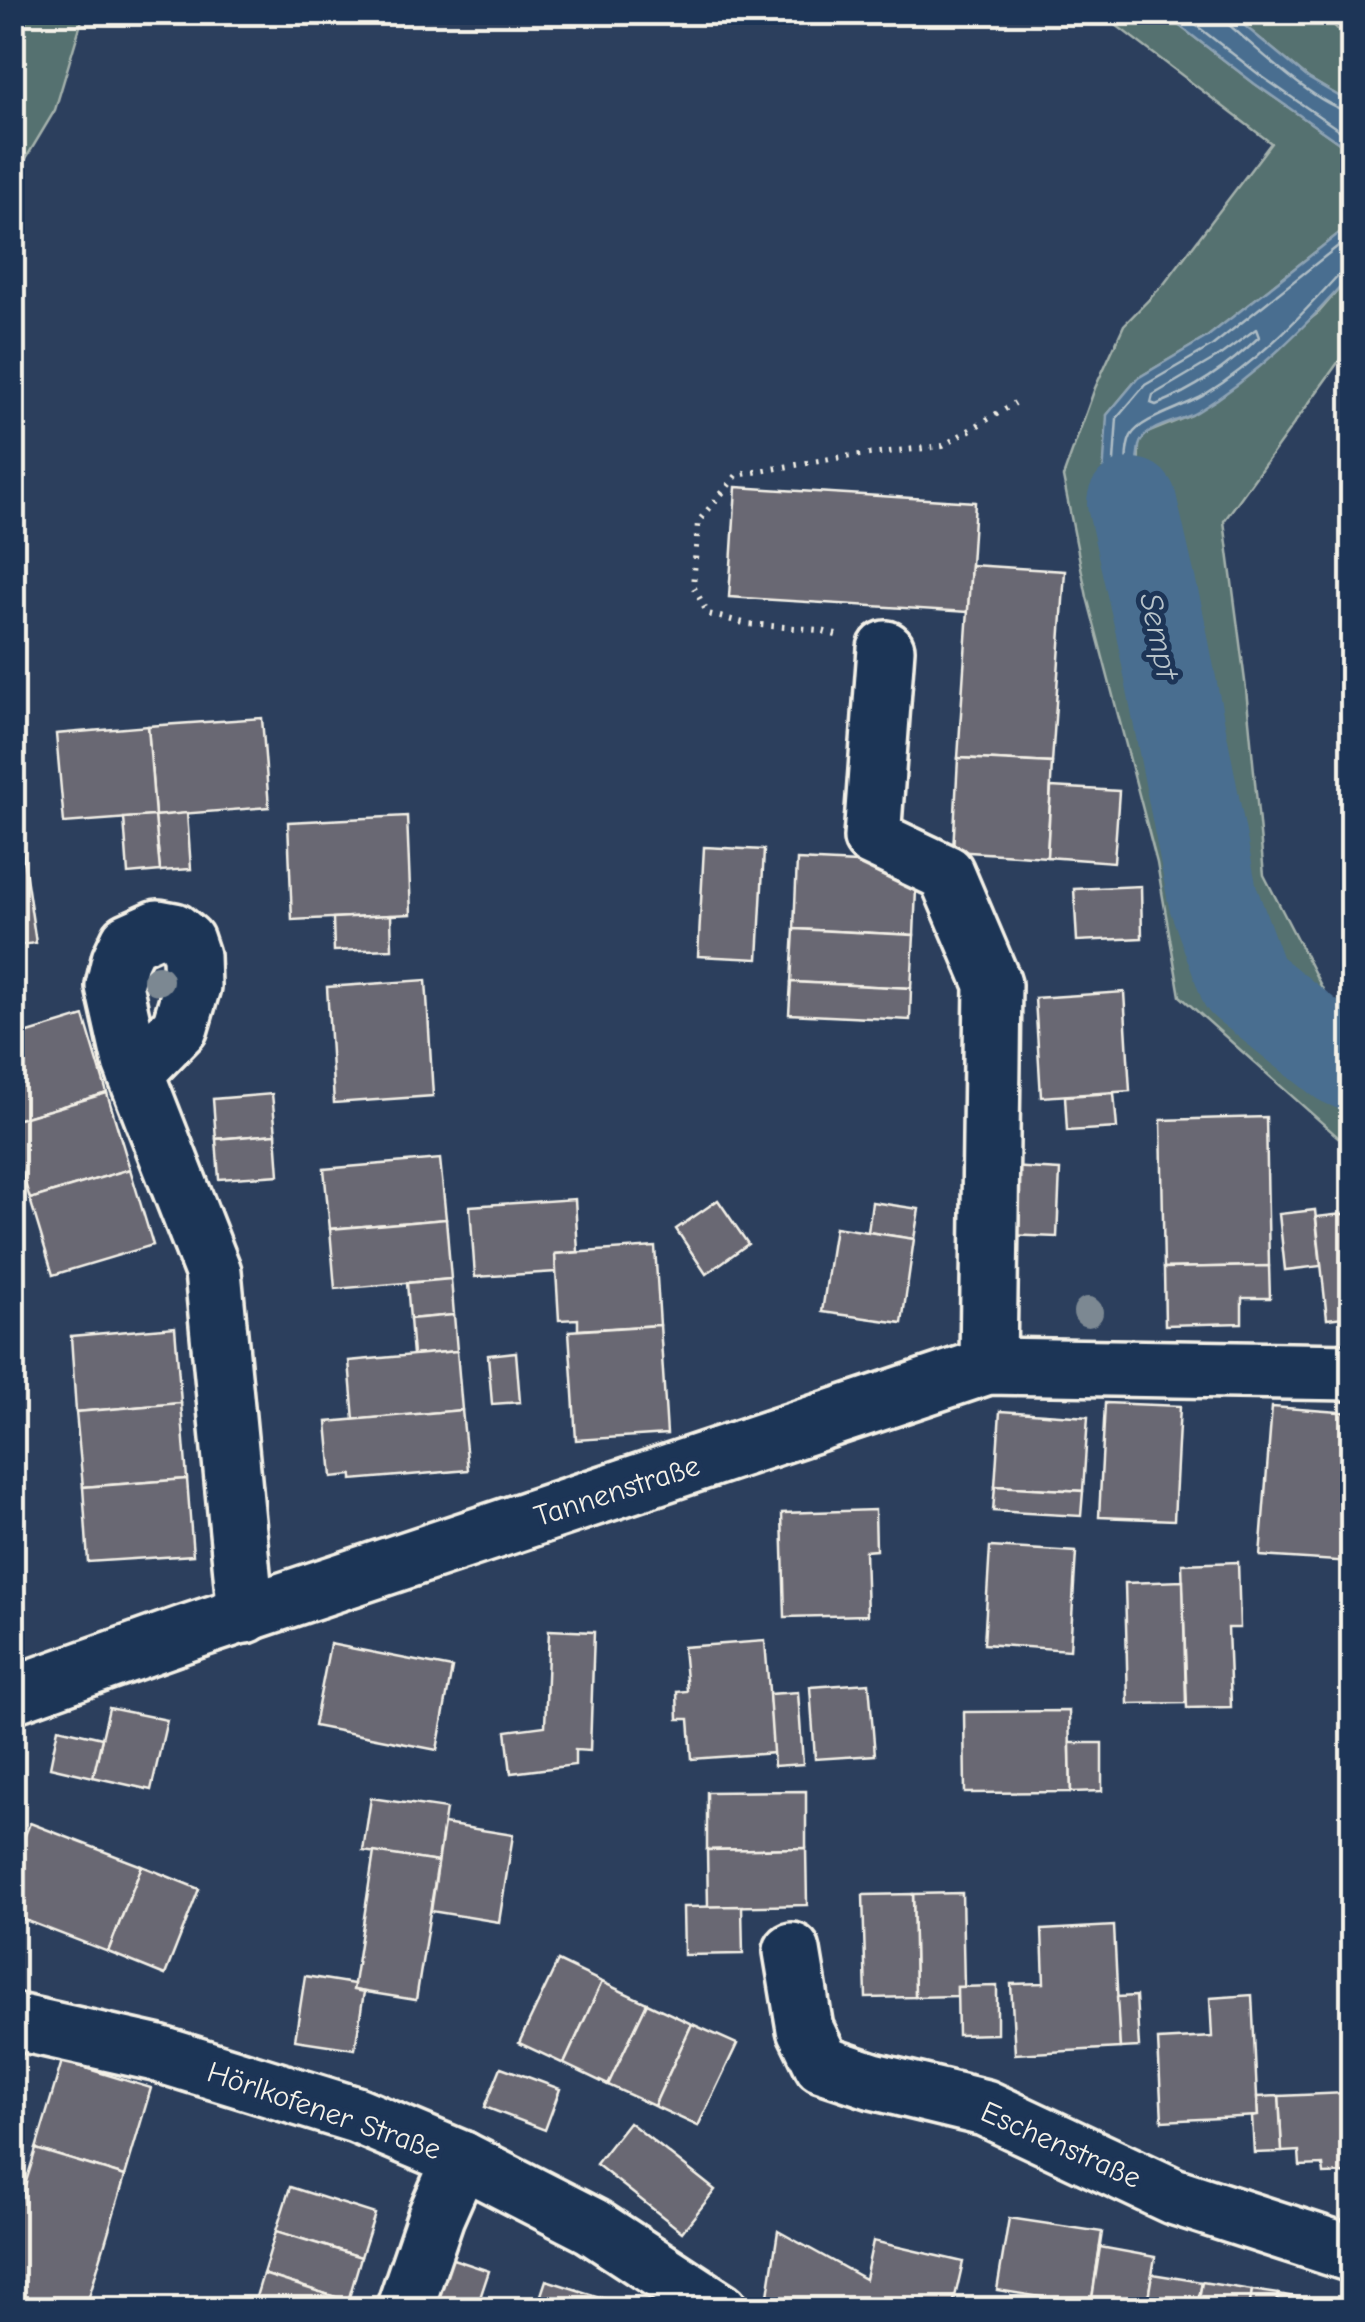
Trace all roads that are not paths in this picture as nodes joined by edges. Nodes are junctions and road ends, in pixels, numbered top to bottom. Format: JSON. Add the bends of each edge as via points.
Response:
{"nodes":[{"id":1,"x":886,"y":649,"type":"road end"},
{"id":2,"x":135,"y":1073,"type":"dead end"},
{"id":3,"x":988,"y":1366,"type":"junction"},
{"id":4,"x":1352,"y":1372,"type":"edge"},
{"id":5,"x":246,"y":1615,"type":"junction"},
{"id":6,"x":12,"y":1695,"type":"edge"},
{"id":7,"x":792,"y":1952,"type":"dead end"},
{"id":8,"x":12,"y":2021,"type":"edge"},
{"id":9,"x":460,"y":2159,"type":"junction"},
{"id":10,"x":1352,"y":2254,"type":"edge"},
{"id":11,"x":404,"y":2310,"type":"edge"},
{"id":12,"x":720,"y":2310,"type":"edge"}],
"edges":[{"from":1,"to":3,"type":"street","via":[[872,838],[946,874],[993,984]]},
{"from":2,"to":5,"type":"street","via":[[213,1272]]},
{"from":3,"to":4,"type":"street","name":"Tannenstraße"},
{"from":3,"to":5,"type":"street","name":"Tannenstraße"},
{"from":5,"to":6,"type":"street","name":"Tannenstraße"},
{"from":7,"to":10,"type":"street","name":"Eschenstraße","via":[[805,2029],[822,2064],[985,2108],[1173,2196]]},
{"from":8,"to":9,"type":"street","name":"Hörlkofener Straße","via":[[155,2053],[356,2115]]},
{"from":9,"to":11,"type":"street"},
{"from":9,"to":12,"type":"street","name":"Hörlkofener Straße","via":[[592,2226]]}]}
